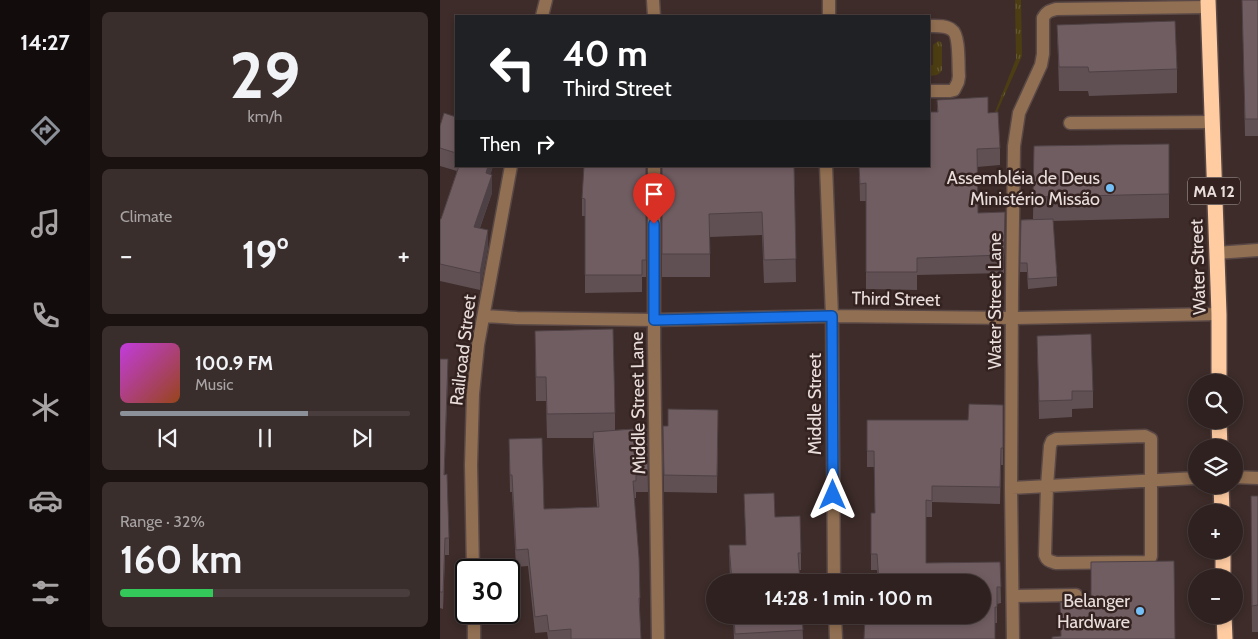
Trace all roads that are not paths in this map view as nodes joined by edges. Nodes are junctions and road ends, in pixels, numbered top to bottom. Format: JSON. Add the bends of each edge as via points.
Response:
{"nodes":[{"id":1,"x":546,"y":0,"type":"edge"},
{"id":2,"x":653,"y":0,"type":"edge"},
{"id":3,"x":829,"y":0,"type":"edge"},
{"id":4,"x":1208,"y":3,"type":"edge"},
{"id":5,"x":542,"y":15,"type":"edge"},
{"id":6,"x":654,"y":15,"type":"edge"},
{"id":7,"x":829,"y":15,"type":"edge"},
{"id":8,"x":930,"y":26,"type":"edge"},
{"id":9,"x":930,"y":92,"type":"edge"},
{"id":10,"x":1212,"y":122,"type":"junction"},
{"id":11,"x":1070,"y":124,"type":"dead end"},
{"id":12,"x":511,"y":167,"type":"edge"},
{"id":13,"x":654,"y":167,"type":"edge"},
{"id":14,"x":826,"y":167,"type":"edge"},
{"id":15,"x":1258,"y":250,"type":"edge"},
{"id":16,"x":1216,"y":253,"type":"junction"},
{"id":17,"x":1219,"y":314,"type":"junction"},
{"id":18,"x":484,"y":316,"type":"junction"},
{"id":19,"x":832,"y":316,"type":"junction"},
{"id":20,"x":1012,"y":318,"type":"junction"},
{"id":21,"x":654,"y":320,"type":"junction"},
{"id":22,"x":1219,"y":374,"type":"edge"},
{"id":23,"x":1243,"y":477,"type":"edge"},
{"id":24,"x":1188,"y":478,"type":"edge"},
{"id":25,"x":1258,"y":478,"type":"edge"},
{"id":26,"x":1151,"y":480,"type":"junction"},
{"id":27,"x":1047,"y":486,"type":"junction"},
{"id":28,"x":1011,"y":488,"type":"junction"},
{"id":29,"x":473,"y":559,"type":"edge"},
{"id":30,"x":834,"y":574,"type":"edge"},
{"id":31,"x":1076,"y":595,"type":"dead end"},
{"id":32,"x":1013,"y":596,"type":"junction"},
{"id":33,"x":474,"y":624,"type":"edge"},
{"id":34,"x":835,"y":624,"type":"edge"},
{"id":35,"x":1224,"y":624,"type":"edge"},
{"id":36,"x":474,"y":639,"type":"edge"},
{"id":37,"x":658,"y":639,"type":"edge"},
{"id":38,"x":836,"y":639,"type":"edge"},
{"id":39,"x":1013,"y":639,"type":"edge"},
{"id":40,"x":1225,"y":639,"type":"edge"}],
"edges":[{"from":1,"to":5,"type":"street"},
{"from":2,"to":6,"type":"street"},
{"from":3,"to":7,"type":"street"},
{"from":4,"to":10,"type":"highway","name":"Water Street","number":"MA 12"},
{"from":4,"to":20,"type":"street","name":"Water Street Lane","via":[[1056,9],[1045,14],[1041,65],[1019,113],[1014,146]]},
{"from":8,"to":9,"type":"street","via":[[946,27],[956,34],[958,76],[954,90]]},
{"from":10,"to":11,"type":"street"},
{"from":10,"to":16,"type":"highway","name":"Water Street","number":"MA 12"},
{"from":12,"to":18,"type":"street","name":"Railroad Street"},
{"from":13,"to":21,"type":"street","name":"Middle Street Lane"},
{"from":14,"to":19,"type":"street","name":"Middle Street"},
{"from":15,"to":16,"type":"street"},
{"from":16,"to":17,"type":"highway","name":"Water Street","number":"MA 12"},
{"from":17,"to":20,"type":"street","name":"Third Street"},
{"from":17,"to":22,"type":"highway","name":"Water Street","number":"MA 12"},
{"from":18,"to":21,"type":"street","name":"Third Street"},
{"from":18,"to":29,"type":"street","name":"Railroad Street","via":[[473,394]]},
{"from":19,"to":20,"type":"street","name":"Third Street"},
{"from":19,"to":21,"type":"street","name":"Third Street"},
{"from":19,"to":30,"type":"street","name":"Middle Street"},
{"from":20,"to":28,"type":"street","name":"Water Street Lane"},
{"from":21,"to":37,"type":"street","name":"Middle Street Lane"},
{"from":23,"to":25,"type":"street"},
{"from":24,"to":26,"type":"street"},
{"from":26,"to":27,"type":"street"},
{"from":26,"to":27,"type":"street","via":[[1151,439],[1148,437],[1056,439],[1050,446]]},
{"from":26,"to":27,"type":"street","via":[[1151,556],[1146,562],[1056,563],[1046,559]]},
{"from":27,"to":28,"type":"street"},
{"from":28,"to":32,"type":"street","name":"Water Street Lane"},
{"from":31,"to":32,"type":"street"},
{"from":32,"to":39,"type":"street","name":"Water Street Lane"},
{"from":33,"to":36,"type":"street"},
{"from":34,"to":38,"type":"street"},
{"from":35,"to":40,"type":"highway"}]}
